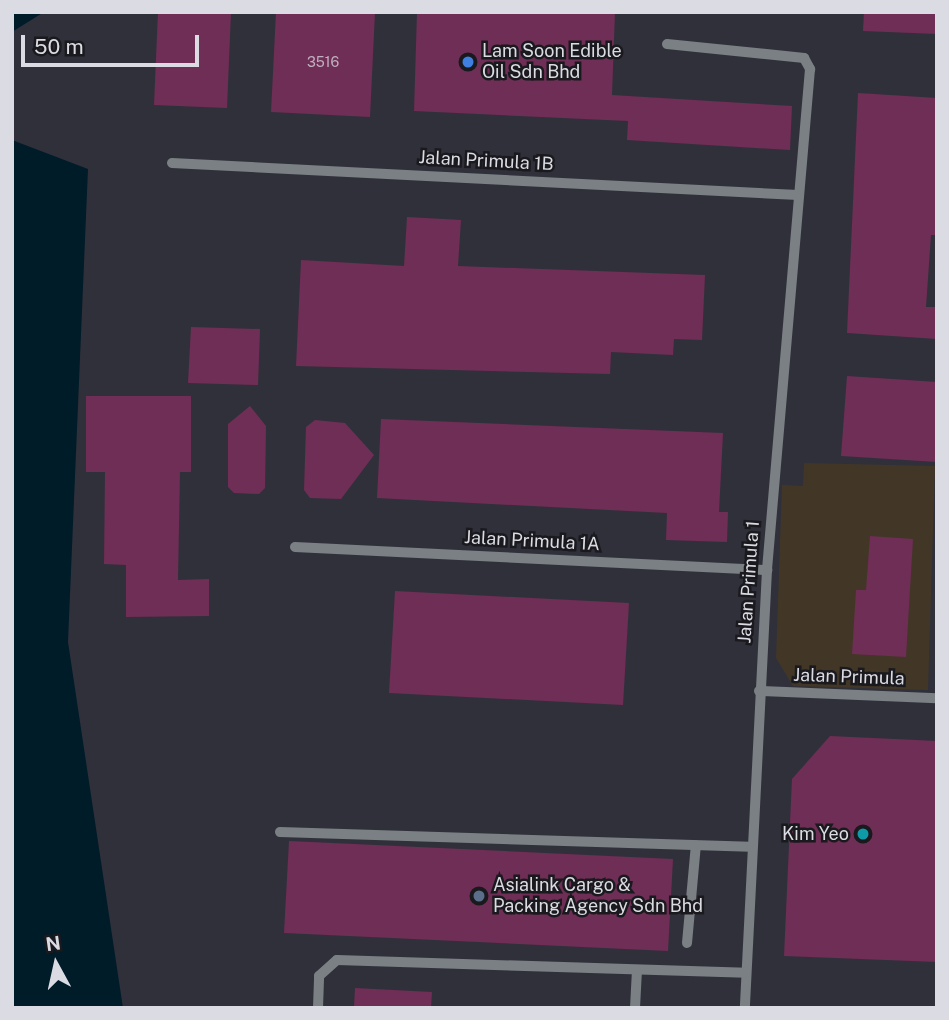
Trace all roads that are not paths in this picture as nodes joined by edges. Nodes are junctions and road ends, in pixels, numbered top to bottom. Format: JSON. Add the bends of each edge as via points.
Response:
{"nodes":[{"id":1,"x":667,"y":44,"type":"dead end"},
{"id":2,"x":172,"y":163,"type":"dead end"},
{"id":3,"x":798,"y":195,"type":"junction"},
{"id":4,"x":295,"y":547,"type":"dead end"},
{"id":5,"x":767,"y":569,"type":"junction"},
{"id":6,"x":759,"y":691,"type":"junction"},
{"id":7,"x":937,"y":698,"type":"edge"},
{"id":8,"x":281,"y":832,"type":"dead end"},
{"id":9,"x":696,"y":845,"type":"junction"},
{"id":10,"x":750,"y":847,"type":"junction"},
{"id":11,"x":687,"y":943,"type":"dead end"},
{"id":12,"x":637,"y":972,"type":"junction"},
{"id":13,"x":746,"y":973,"type":"junction"},
{"id":14,"x":318,"y":1008,"type":"edge"},
{"id":15,"x":635,"y":1008,"type":"edge"},
{"id":16,"x":745,"y":1008,"type":"edge"}],
"edges":[{"from":1,"to":3,"type":"lane","name":"Jalan Primula 1","via":[[809,62]]},
{"from":2,"to":3,"type":"lane","name":"Jalan Primula 1B"},
{"from":3,"to":5,"type":"lane","name":"Jalan Primula 1"},
{"from":4,"to":5,"type":"lane","name":"Jalan Primula 1A"},
{"from":5,"to":6,"type":"lane","name":"Jalan Primula 1"},
{"from":6,"to":7,"type":"lane","name":"Jalan Primula"},
{"from":6,"to":10,"type":"lane","name":"Jalan Primula 1"},
{"from":8,"to":9,"type":"lane"},
{"from":9,"to":10,"type":"lane"},
{"from":9,"to":11,"type":"lane"},
{"from":10,"to":13,"type":"lane","name":"Jalan Primula 1"},
{"from":12,"to":13,"type":"lane"},
{"from":12,"to":14,"type":"lane","via":[[337,960],[319,976]]},
{"from":12,"to":15,"type":"lane"},
{"from":13,"to":16,"type":"lane","name":"Jalan Primula 1"}]}
